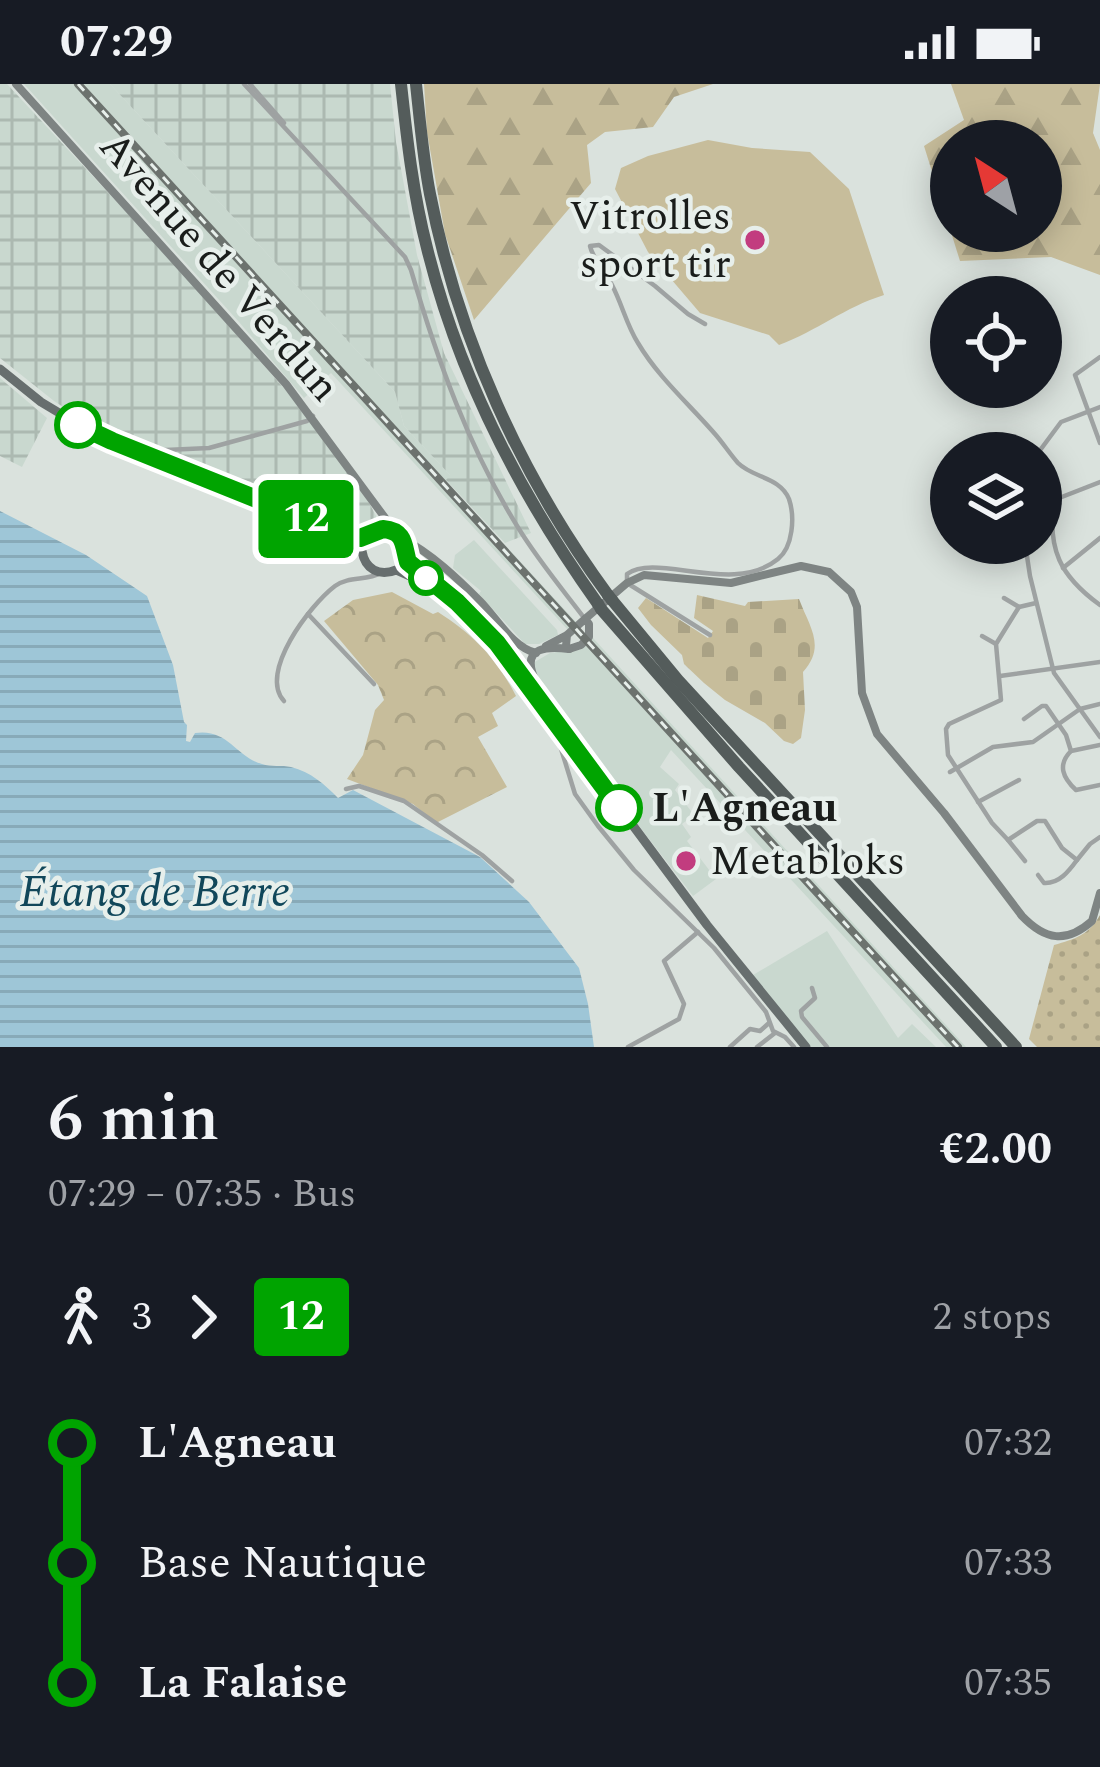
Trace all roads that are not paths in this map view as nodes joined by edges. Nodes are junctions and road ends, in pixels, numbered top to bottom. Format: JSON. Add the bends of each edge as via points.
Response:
{"nodes":[{"id":1,"x":16,"y":84,"type":"edge"},
{"id":2,"x":247,"y":84,"type":"edge"},
{"id":3,"x":401,"y":84,"type":"edge"},
{"id":4,"x":416,"y":84,"type":"edge"},
{"id":5,"x":705,"y":324,"type":"dead end"},
{"id":6,"x":1100,"y":357,"type":"edge"},
{"id":7,"x":0,"y":372,"type":"edge"},
{"id":8,"x":1100,"y":407,"type":"edge"},
{"id":9,"x":1088,"y":412,"type":"junction"},
{"id":10,"x":313,"y":416,"type":"junction"},
{"id":11,"x":1054,"y":432,"type":"edge"},
{"id":12,"x":1100,"y":443,"type":"edge"},
{"id":13,"x":137,"y":451,"type":"junction"},
{"id":14,"x":1100,"y":482,"type":"edge"},
{"id":15,"x":370,"y":494,"type":"junction"},
{"id":16,"x":372,"y":534,"type":"junction"},
{"id":17,"x":1100,"y":539,"type":"edge"},
{"id":18,"x":405,"y":545,"type":"junction"},
{"id":19,"x":362,"y":551,"type":"junction"},
{"id":20,"x":1029,"y":564,"type":"edge"},
{"id":21,"x":1063,"y":568,"type":"junction"},
{"id":22,"x":396,"y":570,"type":"junction"},
{"id":23,"x":374,"y":573,"type":"junction"},
{"id":24,"x":627,"y":583,"type":"junction"},
{"id":25,"x":1004,"y":598,"type":"dead end"},
{"id":26,"x":605,"y":602,"type":"junction"},
{"id":27,"x":1036,"y":603,"type":"junction"},
{"id":28,"x":1100,"y":605,"type":"edge"},
{"id":29,"x":1019,"y":607,"type":"junction"},
{"id":30,"x":308,"y":614,"type":"junction"},
{"id":31,"x":585,"y":619,"type":"junction"},
{"id":32,"x":567,"y":635,"type":"junction"},
{"id":33,"x":710,"y":635,"type":"dead end"},
{"id":34,"x":982,"y":636,"type":"dead end"},
{"id":35,"x":996,"y":644,"type":"junction"},
{"id":36,"x":521,"y":646,"type":"junction"},
{"id":37,"x":569,"y":649,"type":"junction"},
{"id":38,"x":536,"y":653,"type":"junction"},
{"id":39,"x":1100,"y":662,"type":"edge"},
{"id":40,"x":1053,"y":669,"type":"junction"},
{"id":41,"x":1000,"y":676,"type":"junction"},
{"id":42,"x":374,"y":684,"type":"dead end"},
{"id":43,"x":284,"y":701,"type":"dead end"},
{"id":44,"x":1100,"y":704,"type":"edge"},
{"id":45,"x":1080,"y":709,"type":"junction"},
{"id":46,"x":1024,"y":719,"type":"dead end"},
{"id":47,"x":548,"y":721,"type":"junction"},
{"id":48,"x":1059,"y":724,"type":"junction"},
{"id":49,"x":567,"y":739,"type":"junction"},
{"id":50,"x":1100,"y":741,"type":"edge"},
{"id":51,"x":1071,"y":752,"type":"junction"},
{"id":52,"x":953,"y":771,"type":"junction"},
{"id":53,"x":1019,"y":781,"type":"dead end"},
{"id":54,"x":1100,"y":785,"type":"edge"},
{"id":55,"x":346,"y":789,"type":"dead end"},
{"id":56,"x":978,"y":802,"type":"junction"},
{"id":57,"x":1100,"y":837,"type":"edge"},
{"id":58,"x":1008,"y":840,"type":"junction"},
{"id":59,"x":1078,"y":860,"type":"junction"},
{"id":60,"x":1025,"y":861,"type":"dead end"},
{"id":61,"x":1038,"y":875,"type":"dead end"},
{"id":62,"x":512,"y":881,"type":"dead end"},
{"id":63,"x":1100,"y":892,"type":"edge"},
{"id":64,"x":698,"y":932,"type":"junction"},
{"id":65,"x":812,"y":988,"type":"dead end"},
{"id":66,"x":769,"y":1023,"type":"junction"},
{"id":67,"x":760,"y":1031,"type":"junction"},
{"id":68,"x":772,"y":1035,"type":"junction"},
{"id":69,"x":628,"y":1047,"type":"edge"},
{"id":70,"x":730,"y":1047,"type":"edge"},
{"id":71,"x":757,"y":1047,"type":"edge"},
{"id":72,"x":800,"y":1047,"type":"edge"},
{"id":73,"x":826,"y":1047,"type":"edge"},
{"id":74,"x":996,"y":1047,"type":"edge"},
{"id":75,"x":1016,"y":1047,"type":"edge"}],
"edges":[{"from":1,"to":10,"type":"main road","name":"Avenue de Verdun"},
{"from":2,"to":31,"type":"street","via":[[405,257],[443,375],[494,485]]},
{"from":3,"to":26,"type":"highway","via":[[427,248],[466,370],[532,506]]},
{"from":4,"to":26,"type":"highway","via":[[429,191],[461,313],[504,422]]},
{"from":5,"to":24,"type":"street","via":[[590,246],[649,359],[740,465],[784,491],[790,538],[766,566],[738,574],[644,567],[627,574]]},
{"from":6,"to":9,"type":"street","via":[[1075,376]]},
{"from":7,"to":13,"type":"main road","via":[[78,425]]},
{"from":7,"to":19,"type":"main road","via":[[82,432]]},
{"from":8,"to":9,"type":"street"},
{"from":9,"to":11,"type":"street"},
{"from":9,"to":12,"type":"street"},
{"from":10,"to":13,"type":"street","via":[[209,448]]},
{"from":10,"to":15,"type":"main road","name":"Avenue de Verdun"},
{"from":13,"to":16,"type":"main road","via":[[349,536]]},
{"from":14,"to":21,"type":"street","via":[[1054,500],[1052,542]]},
{"from":15,"to":16,"type":"main road","via":[[381,518]]},
{"from":15,"to":18,"type":"main road","name":"Avenue de Verdun"},
{"from":16,"to":18,"type":"main road"},
{"from":16,"to":19,"type":"main road"},
{"from":17,"to":21,"type":"street"},
{"from":18,"to":22,"type":"main road"},
{"from":18,"to":36,"type":"main road","name":"Avenue de Verdun","via":[[476,596]]},
{"from":18,"to":49,"type":"main road","via":[[416,570],[497,643]]},
{"from":19,"to":23,"type":"main road"},
{"from":20,"to":27,"type":"street"},
{"from":21,"to":28,"type":"street"},
{"from":22,"to":23,"type":"main road"},
{"from":22,"to":47,"type":"main road","via":[[467,618]]},
{"from":23,"to":30,"type":"street","via":[[335,586]]},
{"from":24,"to":31,"type":"main road"},
{"from":24,"to":33,"type":"street"},
{"from":24,"to":63,"type":"main road","via":[[655,574],[730,583],[801,566],[829,572],[857,607],[862,693],[877,734],[1022,916],[1036,931],[1069,935],[1092,921]]},
{"from":25,"to":29,"type":"street"},
{"from":26,"to":74,"type":"highway","via":[[725,752]]},
{"from":26,"to":75,"type":"highway"},
{"from":27,"to":29,"type":"street"},
{"from":27,"to":40,"type":"street"},
{"from":29,"to":35,"type":"street"},
{"from":30,"to":42,"type":"street"},
{"from":30,"to":43,"type":"street","via":[[278,674]]},
{"from":31,"to":32,"type":"main road"},
{"from":31,"to":37,"type":"main road","via":[[589,637]]},
{"from":32,"to":36,"type":"main road","via":[[536,649]]},
{"from":32,"to":37,"type":"main road"},
{"from":34,"to":35,"type":"street"},
{"from":35,"to":41,"type":"street"},
{"from":36,"to":38,"type":"main road"},
{"from":37,"to":38,"type":"main road"},
{"from":38,"to":49,"type":"main road","via":[[530,672]]},
{"from":39,"to":40,"type":"street"},
{"from":40,"to":41,"type":"street"},
{"from":40,"to":45,"type":"street"},
{"from":41,"to":52,"type":"street","via":[[1001,700],[947,726]]},
{"from":44,"to":45,"type":"street"},
{"from":45,"to":48,"type":"street"},
{"from":45,"to":50,"type":"street"},
{"from":46,"to":48,"type":"street","via":[[1045,705]]},
{"from":47,"to":64,"type":"street","via":[[575,794],[634,870]]},
{"from":47,"to":72,"type":"main road"},
{"from":48,"to":51,"type":"street"},
{"from":48,"to":52,"type":"street","via":[[1033,742],[993,746]]},
{"from":49,"to":72,"type":"main road"},
{"from":50,"to":51,"type":"street"},
{"from":51,"to":54,"type":"street","via":[[1063,769],[1074,788]]},
{"from":52,"to":56,"type":"street"},
{"from":53,"to":56,"type":"street"},
{"from":55,"to":62,"type":"street","via":[[404,801]]},
{"from":56,"to":58,"type":"street"},
{"from":57,"to":59,"type":"street"},
{"from":58,"to":59,"type":"street","via":[[1045,821]]},
{"from":58,"to":60,"type":"street"},
{"from":59,"to":61,"type":"street","via":[[1050,884]]},
{"from":64,"to":66,"type":"street"},
{"from":64,"to":69,"type":"street","via":[[664,961],[684,1004],[680,1019]]},
{"from":65,"to":73,"type":"street","via":[[815,998],[802,1017]]},
{"from":66,"to":67,"type":"street"},
{"from":66,"to":68,"type":"street"},
{"from":67,"to":68,"type":"street"},
{"from":67,"to":70,"type":"street"},
{"from":68,"to":71,"type":"street"},
{"from":68,"to":72,"type":"street"}]}
